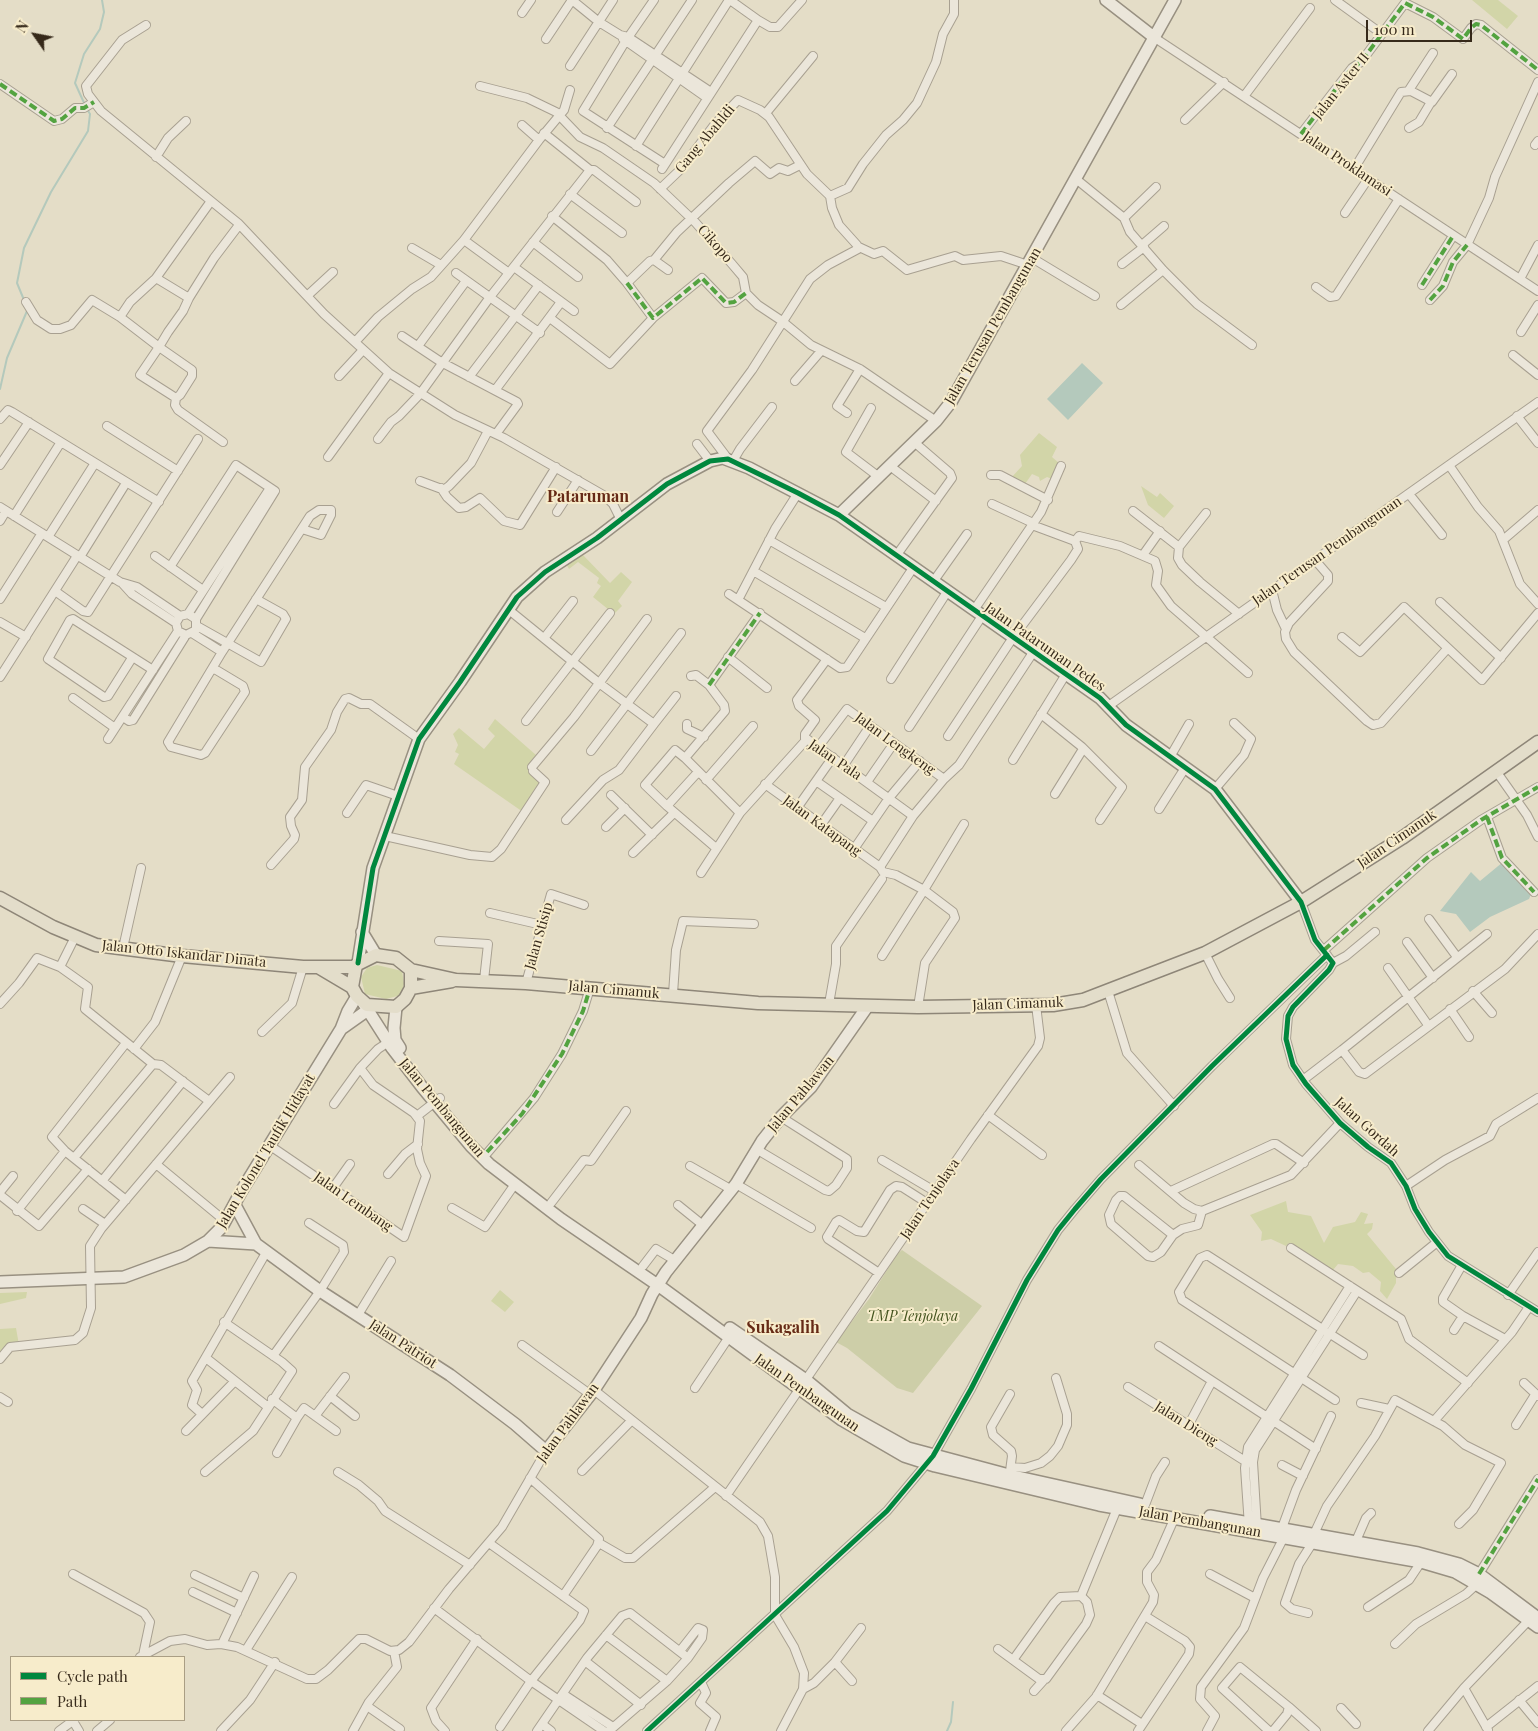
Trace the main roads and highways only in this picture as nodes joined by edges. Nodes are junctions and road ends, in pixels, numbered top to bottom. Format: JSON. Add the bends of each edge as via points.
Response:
{"nodes":[{"id":1,"x":1106,"y":0,"type":"edge"},
{"id":2,"x":1175,"y":0,"type":"edge"},
{"id":3,"x":1155,"y":38,"type":"junction"},
{"id":4,"x":839,"y":516,"type":"junction"},
{"id":5,"x":1538,"y":742,"type":"edge"},
{"id":6,"x":0,"y":898,"type":"edge"},
{"id":7,"x":1301,"y":902,"type":"junction"},
{"id":8,"x":362,"y":932,"type":"junction"},
{"id":9,"x":376,"y":955,"type":"junction"},
{"id":10,"x":357,"y":965,"type":"junction"},
{"id":11,"x":320,"y":968,"type":"junction"},
{"id":12,"x":411,"y":970,"type":"junction"},
{"id":13,"x":456,"y":980,"type":"junction"},
{"id":14,"x":411,"y":988,"type":"junction"},
{"id":15,"x":362,"y":1000,"type":"junction"},
{"id":16,"x":868,"y":1006,"type":"junction"},
{"id":17,"x":396,"y":1007,"type":"junction"},
{"id":18,"x":341,"y":1029,"type":"junction"},
{"id":19,"x":390,"y":1035,"type":"junction"},
{"id":20,"x":485,"y":1155,"type":"junction"},
{"id":21,"x":235,"y":1204,"type":"junction"},
{"id":22,"x":554,"y":1208,"type":"junction"},
{"id":23,"x":208,"y":1241,"type":"junction"},
{"id":24,"x":256,"y":1244,"type":"junction"},
{"id":25,"x":0,"y":1282,"type":"edge"},
{"id":26,"x":659,"y":1282,"type":"junction"},
{"id":27,"x":803,"y":1384,"type":"junction"},
{"id":28,"x":546,"y":1450,"type":"joint"},
{"id":29,"x":930,"y":1460,"type":"junction"},
{"id":30,"x":1118,"y":1504,"type":"junction"},
{"id":31,"x":1253,"y":1527,"type":"junction"},
{"id":32,"x":1314,"y":1538,"type":"junction"},
{"id":33,"x":1478,"y":1579,"type":"junction"},
{"id":34,"x":1535,"y":1621,"type":"edge"}],
"edges":[{"from":1,"to":3,"type":"main road"},
{"from":2,"to":3,"type":"main road","name":"Jalan Terusan Pembangunan"},
{"from":3,"to":4,"type":"main road","name":"Jalan Terusan Pembangunan","via":[[951,402],[936,421]]},
{"from":4,"to":7,"type":"main road","name":"Jalan Pataruman Pedes","via":[[1100,698],[1126,725],[1215,790]]},
{"from":4,"to":8,"type":"main road","via":[[731,460],[710,461],[667,484],[527,586],[418,739],[373,868]]},
{"from":5,"to":7,"type":"main road","name":"Jalan Cimanuk","via":[[1402,838]]},
{"from":6,"to":11,"type":"main road","name":"Jalan Otto Iskandar Dinata","via":[[96,945]]},
{"from":7,"to":16,"type":"main road","name":"Jalan Cimanuk","via":[[1205,952],[1083,1000],[1053,1005]]},
{"from":8,"to":9,"type":"main road"},
{"from":8,"to":10,"type":"main road"},
{"from":9,"to":10,"type":"main road"},
{"from":9,"to":12,"type":"main road","via":[[396,958]]},
{"from":10,"to":11,"type":"main road","name":"Jalan Otto Iskandar Dinata"},
{"from":10,"to":15,"type":"main road"},
{"from":11,"to":15,"type":"main road"},
{"from":12,"to":13,"type":"main road"},
{"from":12,"to":14,"type":"main road"},
{"from":13,"to":14,"type":"main road"},
{"from":13,"to":16,"type":"main road","name":"Jalan Cimanuk","via":[[673,994],[758,1003]]},
{"from":14,"to":17,"type":"main road"},
{"from":15,"to":17,"type":"main road"},
{"from":15,"to":18,"type":"main road"},
{"from":15,"to":18,"type":"main road","via":[[348,1011]]},
{"from":15,"to":19,"type":"main road","name":"Jalan Pembangunan"},
{"from":16,"to":26,"type":"main road","name":"Jalan Pahlawan","via":[[811,1087],[781,1117],[756,1149],[734,1187]]},
{"from":17,"to":19,"type":"main road"},
{"from":18,"to":21,"type":"main road","name":"Jalan Kolonel Taufik Hidayat"},
{"from":19,"to":20,"type":"main road","name":"Jalan Pembangunan","via":[[437,1100]]},
{"from":20,"to":22,"type":"main road","name":"Jalan Pembangunan"},
{"from":20,"to":22,"type":"main road","name":"Jalan Pembangunan","via":[[515,1184]]},
{"from":21,"to":23,"type":"main road","name":"Jalan Kolonel Taufik Hidayat","via":[[226,1221]]},
{"from":21,"to":24,"type":"main road","name":"Jalan Patriot"},
{"from":22,"to":26,"type":"main road","name":"Jalan Pembangunan"},
{"from":23,"to":24,"type":"main road","name":"Jalan Patriot"},
{"from":23,"to":25,"type":"main road","name":"Jalan Kolonel Taufik Hidayat","via":[[184,1255],[124,1277]]},
{"from":24,"to":28,"type":"main road","name":"Jalan Patriot","via":[[320,1291],[450,1375]]},
{"from":26,"to":27,"type":"main road","name":"Jalan Pembangunan"},
{"from":26,"to":27,"type":"main road","name":"Jalan Pembangunan","via":[[729,1337]]},
{"from":26,"to":28,"type":"main road","name":"Jalan Pahlawan","via":[[641,1318],[592,1393]]},
{"from":27,"to":29,"type":"main road","name":"Jalan Pembangunan","via":[[842,1420],[904,1456]]},
{"from":29,"to":30,"type":"main road","name":"Jalan Pembangunan"},
{"from":29,"to":30,"type":"main road","name":"Jalan Pembangunan","via":[[1010,1471]]},
{"from":30,"to":31,"type":"main road","name":"Jalan Pembangunan","via":[[1175,1517]]},
{"from":30,"to":31,"type":"main road","name":"Jalan Pembangunan","via":[[1145,1505]]},
{"from":31,"to":32,"type":"main road","name":"Jalan Pembangunan"},
{"from":32,"to":33,"type":"main road","name":"Jalan Pembangunan","via":[[1421,1562]]},
{"from":32,"to":33,"type":"main road","name":"Jalan Pembangunan","via":[[1356,1541],[1418,1553],[1458,1564]]},
{"from":33,"to":34,"type":"main road","name":"Jalan Pembangunan"}]}
